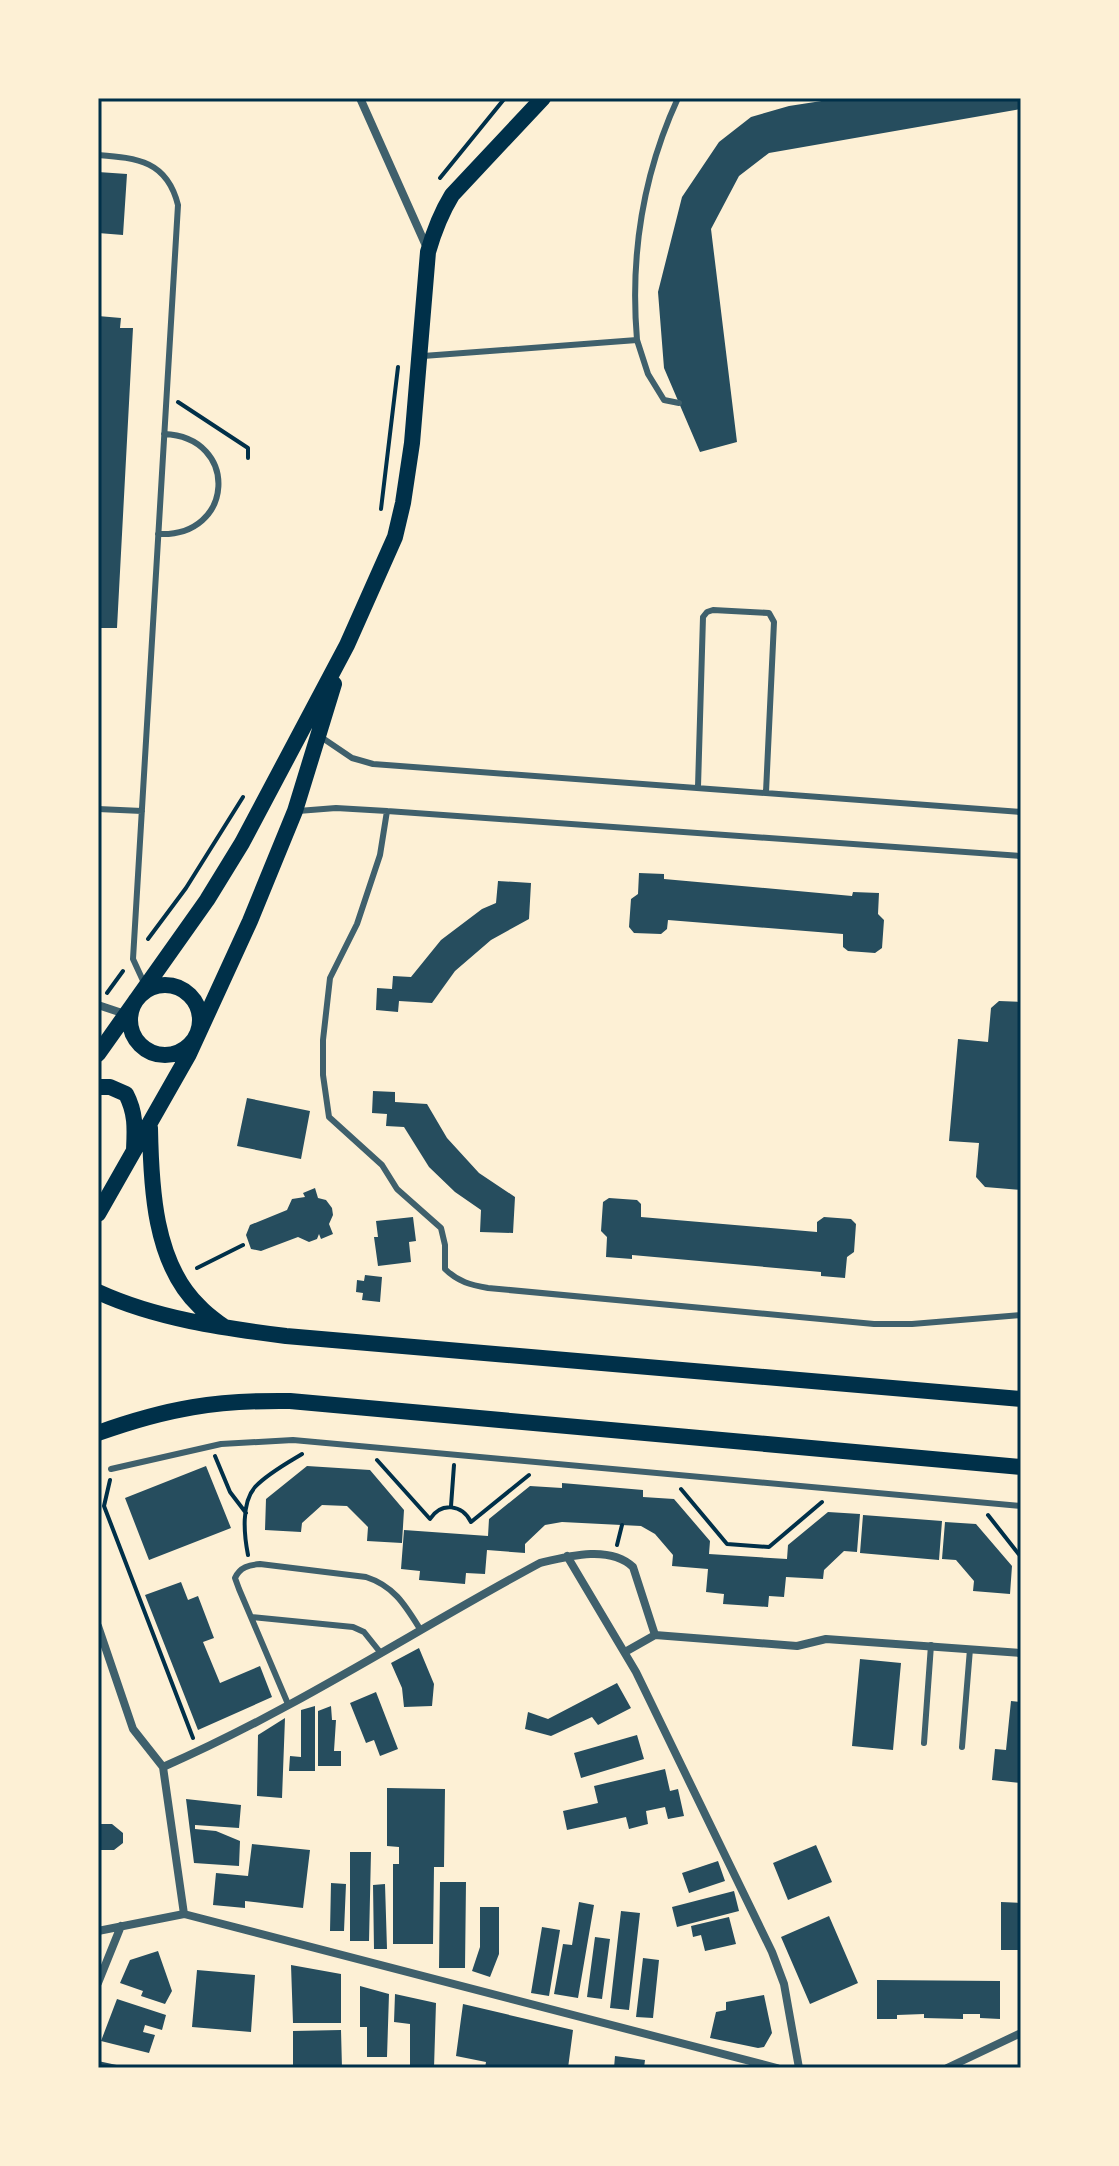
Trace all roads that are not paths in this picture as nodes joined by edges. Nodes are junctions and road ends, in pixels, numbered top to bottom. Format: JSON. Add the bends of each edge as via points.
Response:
{"nodes":[{"id":1,"x":360,"y":98,"type":"edge"},
{"id":2,"x":543,"y":98,"type":"edge"},
{"id":3,"x":678,"y":98,"type":"edge"},
{"id":4,"x":98,"y":155,"type":"edge"},
{"id":5,"x":428,"y":252,"type":"junction"},
{"id":6,"x":637,"y":340,"type":"junction"},
{"id":7,"x":419,"y":356,"type":"junction"},
{"id":8,"x":679,"y":403,"type":"dead end"},
{"id":9,"x":164,"y":434,"type":"junction"},
{"id":10,"x":158,"y":534,"type":"junction"},
{"id":11,"x":347,"y":645,"type":"junction"},
{"id":12,"x":318,"y":735,"type":"junction"},
{"id":13,"x":698,"y":787,"type":"junction"},
{"id":14,"x":766,"y":792,"type":"junction"},
{"id":15,"x":98,"y":809,"type":"edge"},
{"id":16,"x":142,"y":811,"type":"junction"},
{"id":17,"x":295,"y":811,"type":"junction"},
{"id":18,"x":387,"y":811,"type":"junction"},
{"id":19,"x":1021,"y":812,"type":"edge"},
{"id":20,"x":1021,"y":856,"type":"edge"},
{"id":21,"x":135,"y":1004,"type":"junction"},
{"id":22,"x":98,"y":1005,"type":"edge"},
{"id":23,"x":196,"y":1038,"type":"junction"},
{"id":24,"x":98,"y":1054,"type":"edge"},
{"id":25,"x":98,"y":1087,"type":"edge"},
{"id":26,"x":150,"y":1126,"type":"junction"},
{"id":27,"x":133,"y":1155,"type":"junction"},
{"id":28,"x":98,"y":1214,"type":"edge"},
{"id":29,"x":98,"y":1292,"type":"edge"},
{"id":30,"x":1021,"y":1315,"type":"edge"},
{"id":31,"x":225,"y":1327,"type":"junction"},
{"id":32,"x":1021,"y":1399,"type":"edge"},
{"id":33,"x":98,"y":1433,"type":"edge"},
{"id":34,"x":1021,"y":1467,"type":"edge"},
{"id":35,"x":111,"y":1469,"type":"road end"},
{"id":36,"x":1021,"y":1506,"type":"edge"},
{"id":37,"x":567,"y":1556,"type":"junction"},
{"id":38,"x":251,"y":1617,"type":"junction"},
{"id":39,"x":98,"y":1626,"type":"edge"},
{"id":40,"x":420,"y":1629,"type":"junction"},
{"id":41,"x":655,"y":1635,"type":"junction"},
{"id":42,"x":931,"y":1645,"type":"junction"},
{"id":43,"x":970,"y":1649,"type":"junction"},
{"id":44,"x":380,"y":1652,"type":"junction"},
{"id":45,"x":625,"y":1652,"type":"junction"},
{"id":46,"x":1021,"y":1653,"type":"edge"},
{"id":47,"x":288,"y":1704,"type":"junction"},
{"id":48,"x":924,"y":1743,"type":"dead end"},
{"id":49,"x":962,"y":1747,"type":"dead end"},
{"id":50,"x":163,"y":1767,"type":"junction"},
{"id":51,"x":184,"y":1914,"type":"junction"},
{"id":52,"x":121,"y":1926,"type":"junction"},
{"id":53,"x":98,"y":1931,"type":"edge"},
{"id":54,"x":98,"y":1983,"type":"edge"},
{"id":55,"x":1021,"y":2033,"type":"edge"},
{"id":56,"x":777,"y":2068,"type":"edge"},
{"id":57,"x":799,"y":2068,"type":"edge"},
{"id":58,"x":947,"y":2068,"type":"edge"}],
"edges":[{"from":1,"to":5,"type":"street"},
{"from":2,"to":5,"type":"main road","via":[[452,195]]},
{"from":3,"to":6,"type":"lane","via":[[650,170],[642,217],[633,295]]},
{"from":4,"to":9,"type":"lane","via":[[153,166],[167,177],[178,205]]},
{"from":5,"to":7,"type":"main road"},
{"from":6,"to":7,"type":"lane"},
{"from":6,"to":8,"type":"lane","via":[[664,400]]},
{"from":7,"to":11,"type":"main road","via":[[409,473],[395,537]]},
{"from":9,"to":10,"type":"lane"},
{"from":9,"to":10,"type":"lane","via":[[179,434],[206,450],[218,479],[218,495],[202,522],[188,531]]},
{"from":10,"to":16,"type":"lane"},
{"from":11,"to":12,"type":"main road"},
{"from":11,"to":21,"type":"main road","via":[[242,843]]},
{"from":12,"to":13,"type":"lane","via":[[352,758],[373,764]]},
{"from":12,"to":17,"type":"main road"},
{"from":13,"to":14,"type":"lane"},
{"from":13,"to":14,"type":"lane","via":[[703,617],[713,610],[769,613],[774,622]]},
{"from":14,"to":19,"type":"lane"},
{"from":15,"to":16,"type":"lane"},
{"from":16,"to":21,"type":"lane"},
{"from":17,"to":18,"type":"lane"},
{"from":17,"to":23,"type":"main road"},
{"from":18,"to":20,"type":"lane"},
{"from":18,"to":30,"type":"lane","via":[[380,855],[357,924],[330,978],[323,1040],[329,1117],[441,1228],[445,1269],[454,1277],[488,1288],[874,1324]]},
{"from":21,"to":22,"type":"street"},
{"from":21,"to":23,"type":"main road","via":[[135,1040],[154,1054],[178,1054]]},
{"from":21,"to":23,"type":"main road","via":[[148,989],[171,985],[191,995],[201,1016]]},
{"from":21,"to":24,"type":"main road"},
{"from":23,"to":26,"type":"main road"},
{"from":25,"to":27,"type":"main road","via":[[126,1094],[134,1109]]},
{"from":26,"to":27,"type":"main road"},
{"from":26,"to":31,"type":"main road","via":[[151,1184],[161,1236],[182,1285]]},
{"from":27,"to":28,"type":"main road"},
{"from":29,"to":31,"type":"main road"},
{"from":31,"to":32,"type":"main road","via":[[346,1342]]},
{"from":33,"to":34,"type":"main road","via":[[207,1403],[290,1401]]},
{"from":35,"to":36,"type":"lane","via":[[211,1446],[293,1440]]},
{"from":37,"to":40,"type":"street","via":[[540,1563]]},
{"from":37,"to":41,"type":"street","via":[[615,1555],[633,1567]]},
{"from":37,"to":45,"type":"street"},
{"from":38,"to":40,"type":"lane","via":[[235,1578],[250,1565],[378,1581],[402,1600]]},
{"from":38,"to":44,"type":"lane","via":[[353,1627]]},
{"from":38,"to":47,"type":"lane"},
{"from":39,"to":50,"type":"street","via":[[133,1729]]},
{"from":40,"to":44,"type":"street"},
{"from":41,"to":42,"type":"street","via":[[797,1646],[826,1639]]},
{"from":41,"to":45,"type":"street"},
{"from":42,"to":43,"type":"street"},
{"from":42,"to":48,"type":"lane"},
{"from":43,"to":46,"type":"street"},
{"from":43,"to":49,"type":"lane"},
{"from":44,"to":47,"type":"street"},
{"from":45,"to":57,"type":"street","via":[[779,1967]]},
{"from":47,"to":50,"type":"street"},
{"from":50,"to":51,"type":"street"},
{"from":51,"to":52,"type":"street"},
{"from":51,"to":56,"type":"street"},
{"from":52,"to":53,"type":"street"},
{"from":52,"to":54,"type":"street"},
{"from":55,"to":58,"type":"street"}]}
